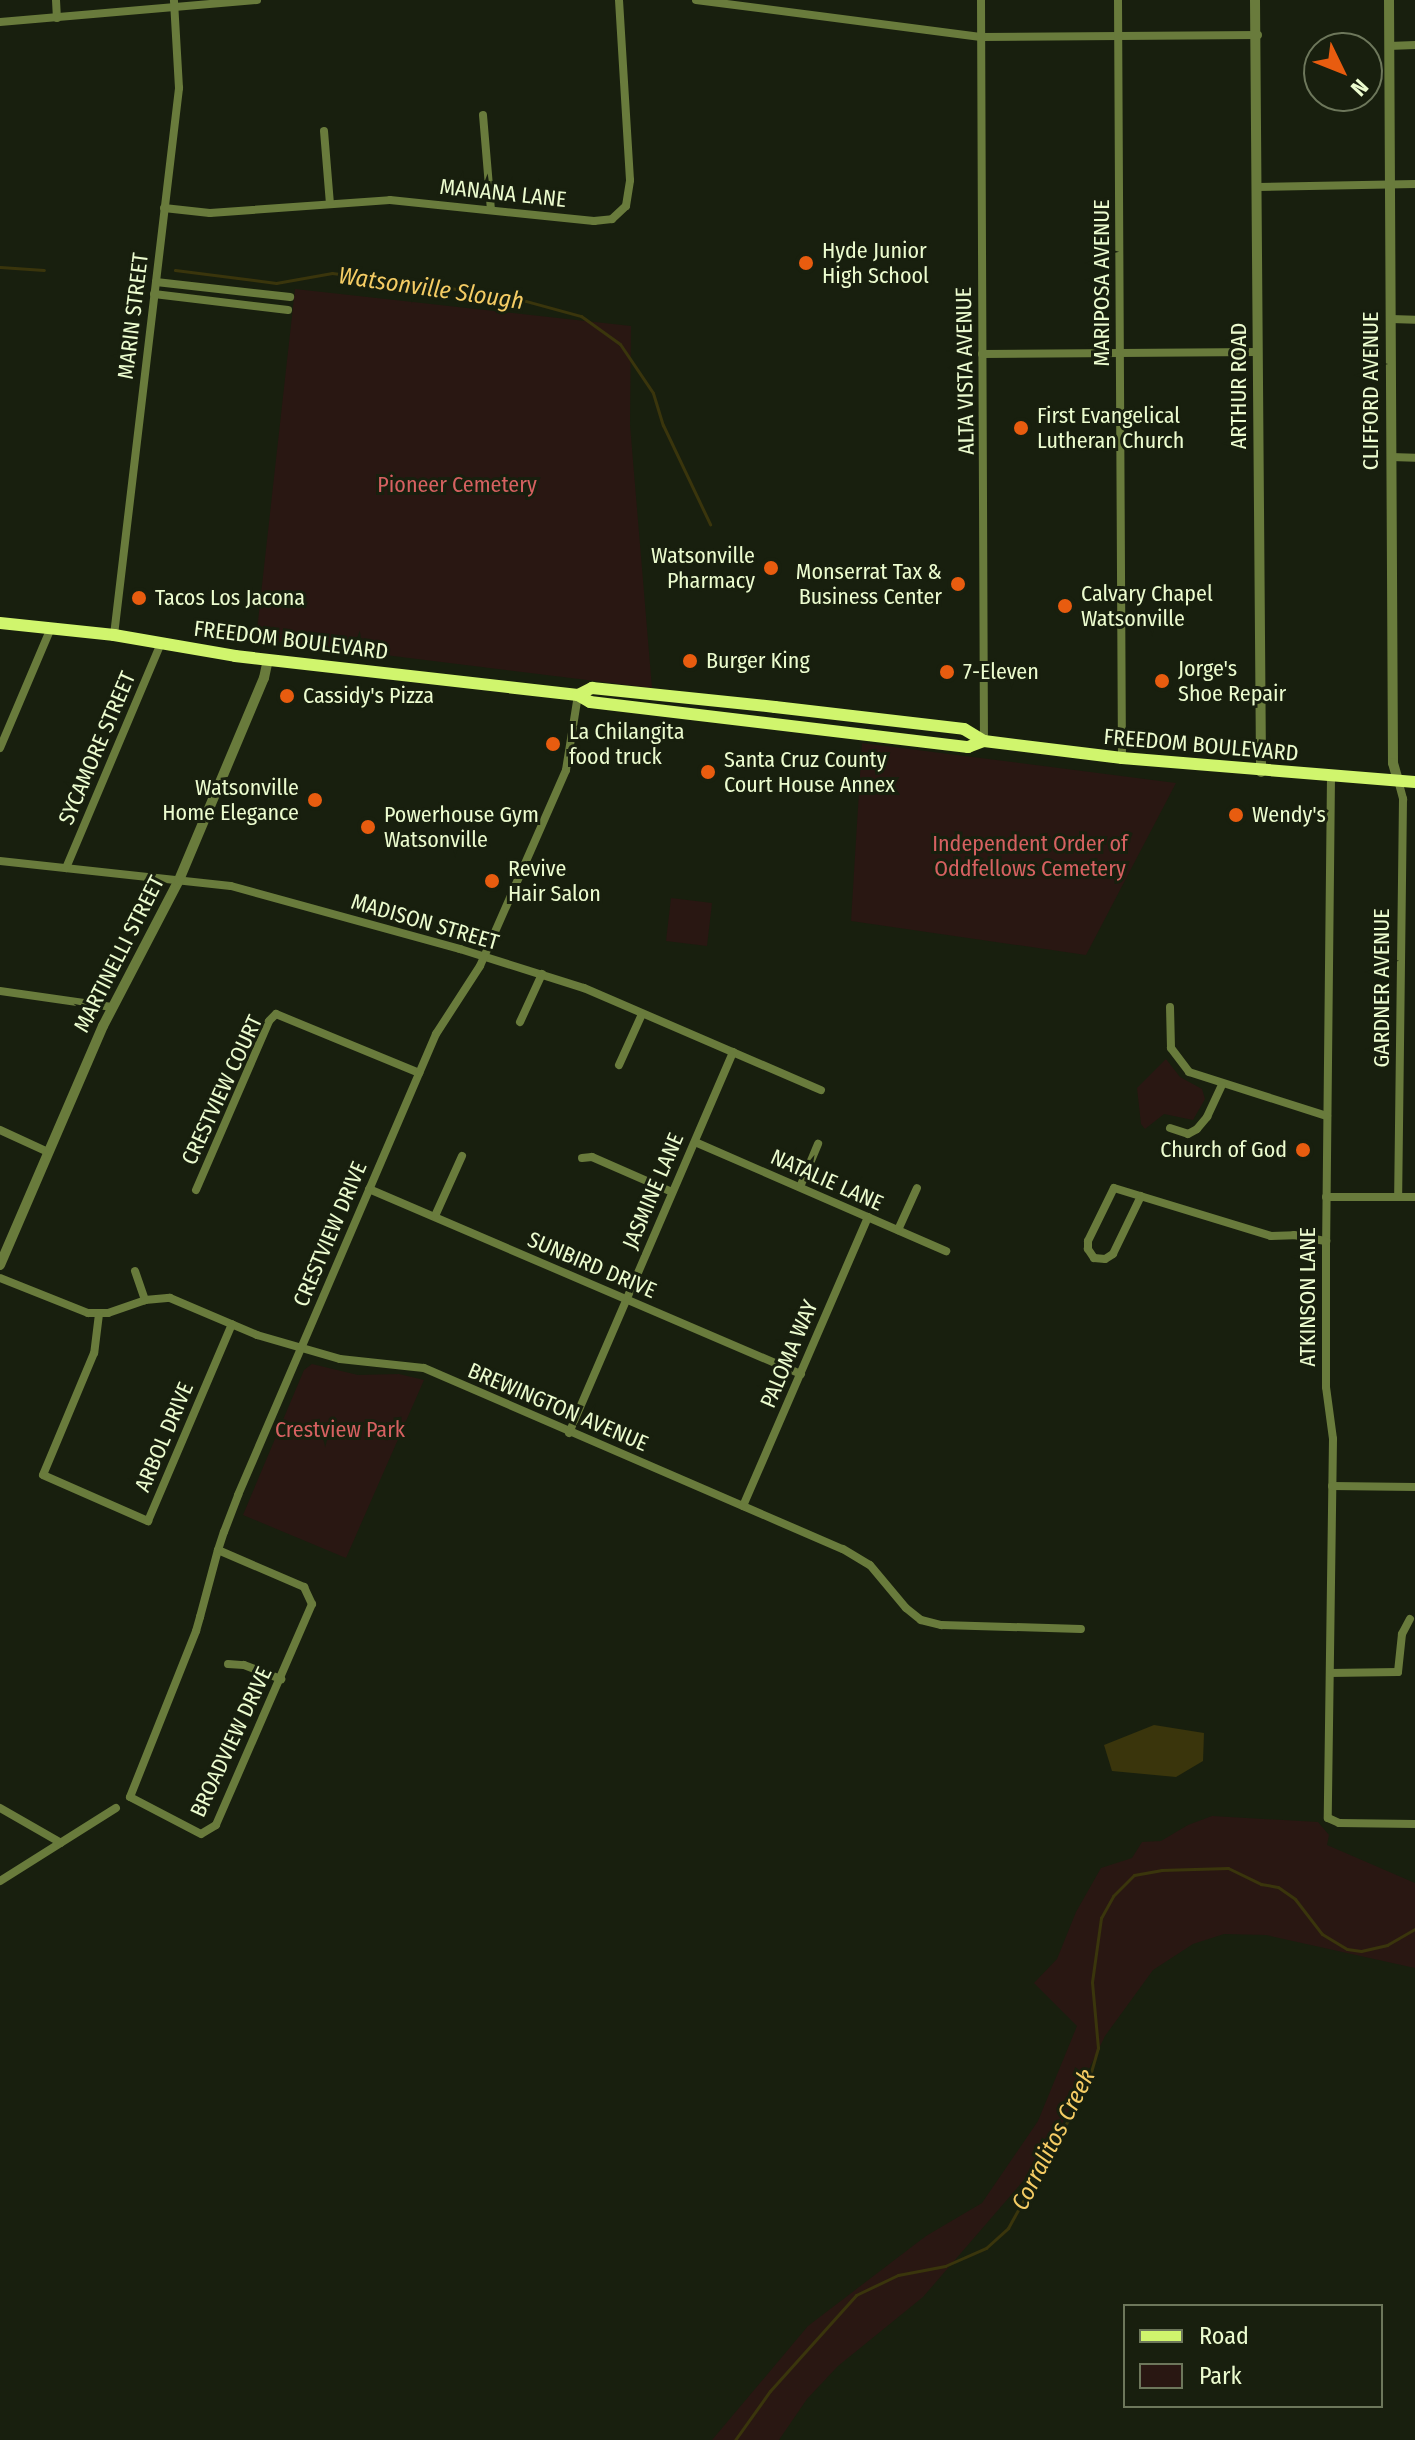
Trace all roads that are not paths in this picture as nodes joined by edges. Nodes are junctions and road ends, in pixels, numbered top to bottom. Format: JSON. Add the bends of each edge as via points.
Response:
{"nodes":[{"id":1,"x":56,"y":0,"type":"edge"},
{"id":2,"x":257,"y":0,"type":"edge"},
{"id":3,"x":619,"y":0,"type":"edge"},
{"id":4,"x":696,"y":0,"type":"edge"},
{"id":5,"x":981,"y":0,"type":"edge"},
{"id":6,"x":1118,"y":0,"type":"edge"},
{"id":7,"x":1255,"y":0,"type":"edge"},
{"id":8,"x":1389,"y":0,"type":"edge"},
{"id":9,"x":175,"y":4,"type":"edge"},
{"id":10,"x":57,"y":18,"type":"junction"},
{"id":11,"x":0,"y":22,"type":"edge"},
{"id":12,"x":1258,"y":35,"type":"junction"},
{"id":13,"x":1119,"y":36,"type":"junction"},
{"id":14,"x":981,"y":37,"type":"junction"},
{"id":15,"x":1415,"y":45,"type":"edge"},
{"id":16,"x":1389,"y":46,"type":"junction"},
{"id":17,"x":483,"y":115,"type":"dead end"},
{"id":18,"x":324,"y":131,"type":"dead end"},
{"id":19,"x":1390,"y":184,"type":"junction"},
{"id":20,"x":1415,"y":184,"type":"edge"},
{"id":21,"x":1258,"y":187,"type":"junction"},
{"id":22,"x":330,"y":204,"type":"junction"},
{"id":23,"x":164,"y":208,"type":"junction"},
{"id":24,"x":491,"y":210,"type":"junction"},
{"id":25,"x":156,"y":282,"type":"junction"},
{"id":26,"x":154,"y":294,"type":"junction"},
{"id":27,"x":290,"y":297,"type":"dead end"},
{"id":28,"x":288,"y":310,"type":"dead end"},
{"id":29,"x":1391,"y":319,"type":"junction"},
{"id":30,"x":1415,"y":320,"type":"edge"},
{"id":31,"x":1258,"y":352,"type":"junction"},
{"id":32,"x":1120,"y":353,"type":"junction"},
{"id":33,"x":982,"y":354,"type":"junction"},
{"id":34,"x":1391,"y":457,"type":"junction"},
{"id":35,"x":1415,"y":458,"type":"edge"},
{"id":36,"x":0,"y":623,"type":"edge"},
{"id":37,"x":51,"y":628,"type":"junction"},
{"id":38,"x":114,"y":635,"type":"junction"},
{"id":39,"x":161,"y":643,"type":"junction"},
{"id":40,"x":268,"y":659,"type":"junction"},
{"id":41,"x":578,"y":695,"type":"junction"},
{"id":42,"x":984,"y":741,"type":"junction"},
{"id":43,"x":0,"y":748,"type":"edge"},
{"id":44,"x":1122,"y":758,"type":"junction"},
{"id":45,"x":1261,"y":772,"type":"junction"},
{"id":46,"x":1331,"y":776,"type":"junction"},
{"id":47,"x":1398,"y":780,"type":"junction"},
{"id":48,"x":1415,"y":782,"type":"edge"},
{"id":49,"x":0,"y":861,"type":"edge"},
{"id":50,"x":66,"y":868,"type":"junction"},
{"id":51,"x":179,"y":880,"type":"junction"},
{"id":52,"x":484,"y":956,"type":"junction"},
{"id":53,"x":542,"y":974,"type":"junction"},
{"id":54,"x":0,"y":991,"type":"edge"},
{"id":55,"x":112,"y":1007,"type":"junction"},
{"id":56,"x":1170,"y":1007,"type":"dead end"},
{"id":57,"x":642,"y":1014,"type":"junction"},
{"id":58,"x":520,"y":1022,"type":"dead end"},
{"id":59,"x":733,"y":1052,"type":"junction"},
{"id":60,"x":619,"y":1065,"type":"dead end"},
{"id":61,"x":419,"y":1073,"type":"junction"},
{"id":62,"x":1222,"y":1085,"type":"junction"},
{"id":63,"x":821,"y":1090,"type":"dead end"},
{"id":64,"x":1327,"y":1116,"type":"junction"},
{"id":65,"x":1170,"y":1128,"type":"dead end"},
{"id":66,"x":0,"y":1130,"type":"edge"},
{"id":67,"x":695,"y":1142,"type":"junction"},
{"id":68,"x":818,"y":1144,"type":"dead end"},
{"id":69,"x":48,"y":1152,"type":"junction"},
{"id":70,"x":462,"y":1156,"type":"dead end"},
{"id":71,"x":582,"y":1158,"type":"dead end"},
{"id":72,"x":800,"y":1187,"type":"junction"},
{"id":73,"x":917,"y":1188,"type":"dead end"},
{"id":74,"x":369,"y":1189,"type":"junction"},
{"id":75,"x":196,"y":1190,"type":"dead end"},
{"id":76,"x":672,"y":1192,"type":"junction"},
{"id":77,"x":1141,"y":1196,"type":"junction"},
{"id":78,"x":1326,"y":1197,"type":"junction"},
{"id":79,"x":1398,"y":1197,"type":"junction"},
{"id":80,"x":1415,"y":1197,"type":"edge"},
{"id":81,"x":435,"y":1216,"type":"junction"},
{"id":82,"x":868,"y":1217,"type":"junction"},
{"id":83,"x":898,"y":1230,"type":"junction"},
{"id":84,"x":1326,"y":1241,"type":"junction"},
{"id":85,"x":946,"y":1251,"type":"dead end"},
{"id":86,"x":0,"y":1265,"type":"edge"},
{"id":87,"x":135,"y":1271,"type":"dead end"},
{"id":88,"x":0,"y":1278,"type":"edge"},
{"id":89,"x":626,"y":1299,"type":"junction"},
{"id":90,"x":145,"y":1300,"type":"junction"},
{"id":91,"x":99,"y":1314,"type":"junction"},
{"id":92,"x":232,"y":1324,"type":"junction"},
{"id":93,"x":301,"y":1348,"type":"junction"},
{"id":94,"x":801,"y":1374,"type":"junction"},
{"id":95,"x":569,"y":1433,"type":"junction"},
{"id":96,"x":1332,"y":1486,"type":"junction"},
{"id":97,"x":1415,"y":1487,"type":"edge"},
{"id":98,"x":743,"y":1506,"type":"junction"},
{"id":99,"x":218,"y":1550,"type":"junction"},
{"id":100,"x":1410,"y":1619,"type":"dead end"},
{"id":101,"x":1081,"y":1629,"type":"dead end"},
{"id":102,"x":228,"y":1664,"type":"dead end"},
{"id":103,"x":1330,"y":1673,"type":"junction"},
{"id":104,"x":281,"y":1679,"type":"junction"},
{"id":105,"x":130,"y":1797,"type":"joint"},
{"id":106,"x":0,"y":1808,"type":"edge"},
{"id":107,"x":116,"y":1808,"type":"dead end"},
{"id":108,"x":1415,"y":1824,"type":"edge"},
{"id":109,"x":61,"y":1843,"type":"junction"},
{"id":110,"x":0,"y":1881,"type":"edge"}],
"edges":[{"from":1,"to":10,"type":"street"},
{"from":2,"to":9,"type":"street"},
{"from":3,"to":24,"type":"street","name":"MANANA LANE","via":[[630,180],[626,206],[603,221]]},
{"from":4,"to":14,"type":"street"},
{"from":5,"to":14,"type":"street","name":"ALTA VISTA AVENUE"},
{"from":6,"to":13,"type":"street","name":"MARIPOSA AVENUE"},
{"from":7,"to":12,"type":"street","name":"ARTHUR ROAD"},
{"from":8,"to":16,"type":"street","name":"CLIFFORD AVENUE"},
{"from":9,"to":10,"type":"street"},
{"from":9,"to":23,"type":"street","name":"MARIN STREET","via":[[179,74]]},
{"from":10,"to":11,"type":"street"},
{"from":12,"to":13,"type":"street"},
{"from":12,"to":21,"type":"street","name":"ARTHUR ROAD"},
{"from":13,"to":14,"type":"street"},
{"from":13,"to":32,"type":"street","name":"MARIPOSA AVENUE"},
{"from":14,"to":33,"type":"street","name":"ALTA VISTA AVENUE"},
{"from":15,"to":16,"type":"street"},
{"from":16,"to":19,"type":"street","name":"CLIFFORD AVENUE"},
{"from":17,"to":24,"type":"street"},
{"from":18,"to":22,"type":"street"},
{"from":19,"to":20,"type":"street"},
{"from":19,"to":21,"type":"street"},
{"from":19,"to":29,"type":"street","name":"CLIFFORD AVENUE"},
{"from":21,"to":31,"type":"street","name":"ARTHUR ROAD"},
{"from":22,"to":23,"type":"street","name":"MANANA LANE","via":[[201,213]]},
{"from":22,"to":24,"type":"street","name":"MANANA LANE","via":[[390,200]]},
{"from":23,"to":25,"type":"street","name":"MARIN STREET"},
{"from":25,"to":26,"type":"street","name":"MARIN STREET"},
{"from":25,"to":27,"type":"street"},
{"from":26,"to":28,"type":"street"},
{"from":26,"to":38,"type":"street","name":"MARIN STREET"},
{"from":29,"to":30,"type":"street"},
{"from":29,"to":34,"type":"street","name":"CLIFFORD AVENUE"},
{"from":31,"to":32,"type":"street"},
{"from":31,"to":45,"type":"street","name":"ARTHUR ROAD"},
{"from":32,"to":33,"type":"street"},
{"from":32,"to":44,"type":"street","name":"MARIPOSA AVENUE"},
{"from":33,"to":42,"type":"street","name":"ALTA VISTA AVENUE"},
{"from":34,"to":35,"type":"street"},
{"from":34,"to":47,"type":"street","name":"CLIFFORD AVENUE","via":[[1393,763]]},
{"from":36,"to":37,"type":"main road","name":"FREEDOM BOULEVARD"},
{"from":37,"to":38,"type":"main road","name":"FREEDOM BOULEVARD"},
{"from":37,"to":43,"type":"street"},
{"from":38,"to":39,"type":"main road","name":"FREEDOM BOULEVARD"},
{"from":39,"to":40,"type":"main road","name":"FREEDOM BOULEVARD"},
{"from":39,"to":50,"type":"street","name":"SYCAMORE STREET"},
{"from":40,"to":41,"type":"main road","name":"FREEDOM BOULEVARD"},
{"from":40,"to":51,"type":"street","name":"MARTINELLI STREET"},
{"from":41,"to":42,"type":"main road","name":"FREEDOM BOULEVARD","via":[[592,688],[790,709],[964,729]]},
{"from":41,"to":52,"type":"street","name":"CRESTVIEW DRIVE","via":[[566,770]]},
{"from":42,"to":44,"type":"main road","name":"FREEDOM BOULEVARD"},
{"from":44,"to":45,"type":"main road","name":"FREEDOM BOULEVARD"},
{"from":45,"to":46,"type":"main road","name":"FREEDOM BOULEVARD"},
{"from":46,"to":47,"type":"main road","name":"FREEDOM BOULEVARD"},
{"from":46,"to":64,"type":"street","name":"ATKINSON LANE"},
{"from":47,"to":48,"type":"main road","name":"FREEDOM BOULEVARD"},
{"from":47,"to":79,"type":"street","name":"GARDNER AVENUE","via":[[1403,799]]},
{"from":49,"to":50,"type":"street","name":"MADISON STREET"},
{"from":50,"to":51,"type":"street","name":"MADISON STREET"},
{"from":51,"to":52,"type":"street","name":"MADISON STREET","via":[[246,889]]},
{"from":51,"to":55,"type":"street","name":"MARTINELLI STREET"},
{"from":52,"to":53,"type":"street","name":"MADISON STREET"},
{"from":52,"to":61,"type":"street","name":"CRESTVIEW DRIVE","via":[[441,1024]]},
{"from":53,"to":57,"type":"street","name":"MADISON STREET"},
{"from":53,"to":58,"type":"street"},
{"from":54,"to":55,"type":"street"},
{"from":55,"to":69,"type":"street","name":"MARTINELLI STREET"},
{"from":56,"to":62,"type":"street","via":[[1170,1041],[1177,1059],[1194,1075]]},
{"from":57,"to":59,"type":"street","name":"MADISON STREET"},
{"from":57,"to":60,"type":"street"},
{"from":59,"to":63,"type":"street","name":"MADISON STREET"},
{"from":59,"to":67,"type":"street","name":"JASMINE LANE"},
{"from":61,"to":74,"type":"street","name":"CRESTVIEW DRIVE"},
{"from":61,"to":75,"type":"street","name":"CRESTVIEW COURT","via":[[276,1014]]},
{"from":62,"to":64,"type":"street"},
{"from":62,"to":65,"type":"street","via":[[1197,1129],[1188,1134]]},
{"from":64,"to":78,"type":"street","name":"ATKINSON LANE"},
{"from":66,"to":69,"type":"street"},
{"from":67,"to":72,"type":"street","name":"NATALIE LANE"},
{"from":67,"to":76,"type":"street","name":"JASMINE LANE"},
{"from":68,"to":72,"type":"street"},
{"from":69,"to":86,"type":"street","name":"MARTINELLI STREET"},
{"from":70,"to":81,"type":"street"},
{"from":71,"to":76,"type":"street","via":[[592,1157]]},
{"from":72,"to":82,"type":"street","name":"NATALIE LANE"},
{"from":73,"to":83,"type":"street"},
{"from":74,"to":81,"type":"street","name":"SUNBIRD DRIVE"},
{"from":74,"to":93,"type":"street","name":"CRESTVIEW DRIVE"},
{"from":76,"to":89,"type":"street","name":"JASMINE LANE"},
{"from":77,"to":77,"type":"street","via":[[1114,1188],[1088,1241],[1091,1255],[1101,1259],[1113,1254]]},
{"from":77,"to":84,"type":"street","via":[[1271,1236]]},
{"from":78,"to":79,"type":"street"},
{"from":78,"to":84,"type":"street","name":"ATKINSON LANE"},
{"from":79,"to":80,"type":"street"},
{"from":81,"to":89,"type":"street","name":"SUNBIRD DRIVE"},
{"from":82,"to":83,"type":"street","name":"NATALIE LANE"},
{"from":82,"to":94,"type":"street","name":"PALOMA WAY"},
{"from":83,"to":85,"type":"street","name":"NATALIE LANE"},
{"from":84,"to":96,"type":"street","name":"ATKINSON LANE","via":[[1325,1373]]},
{"from":87,"to":90,"type":"street"},
{"from":88,"to":91,"type":"street","via":[[69,1308]]},
{"from":89,"to":94,"type":"street","name":"SUNBIRD DRIVE"},
{"from":89,"to":95,"type":"street","name":"JASMINE LANE"},
{"from":90,"to":91,"type":"street","name":"BREWINGTON AVENUE"},
{"from":90,"to":92,"type":"street","name":"BREWINGTON AVENUE","via":[[178,1300]]},
{"from":91,"to":92,"type":"street","name":"ARBOL DRIVE","via":[[96,1346],[43,1475],[148,1521]]},
{"from":92,"to":93,"type":"street","name":"BREWINGTON AVENUE"},
{"from":93,"to":95,"type":"street","name":"BREWINGTON AVENUE","via":[[359,1363],[424,1368]]},
{"from":93,"to":99,"type":"street","name":"CRESTVIEW DRIVE"},
{"from":94,"to":98,"type":"street","name":"PALOMA WAY"},
{"from":95,"to":98,"type":"street","name":"BREWINGTON AVENUE"},
{"from":96,"to":97,"type":"street"},
{"from":96,"to":103,"type":"street","name":"ATKINSON LANE"},
{"from":98,"to":101,"type":"street","name":"BREWINGTON AVENUE","via":[[870,1565],[921,1620]]},
{"from":99,"to":104,"type":"street","name":"BROADVIEW DRIVE","via":[[315,1595]]},
{"from":99,"to":105,"type":"street","name":"CRESTVIEW DRIVE","via":[[196,1631]]},
{"from":100,"to":103,"type":"street","via":[[1401,1638],[1398,1672]]},
{"from":102,"to":104,"type":"street"},
{"from":103,"to":108,"type":"street","name":"ATKINSON LANE","via":[[1328,1818],[1339,1823]]},
{"from":104,"to":105,"type":"street","name":"BROADVIEW DRIVE","via":[[207,1838]]},
{"from":106,"to":109,"type":"street"},
{"from":107,"to":109,"type":"street"},
{"from":109,"to":110,"type":"street"}]}
